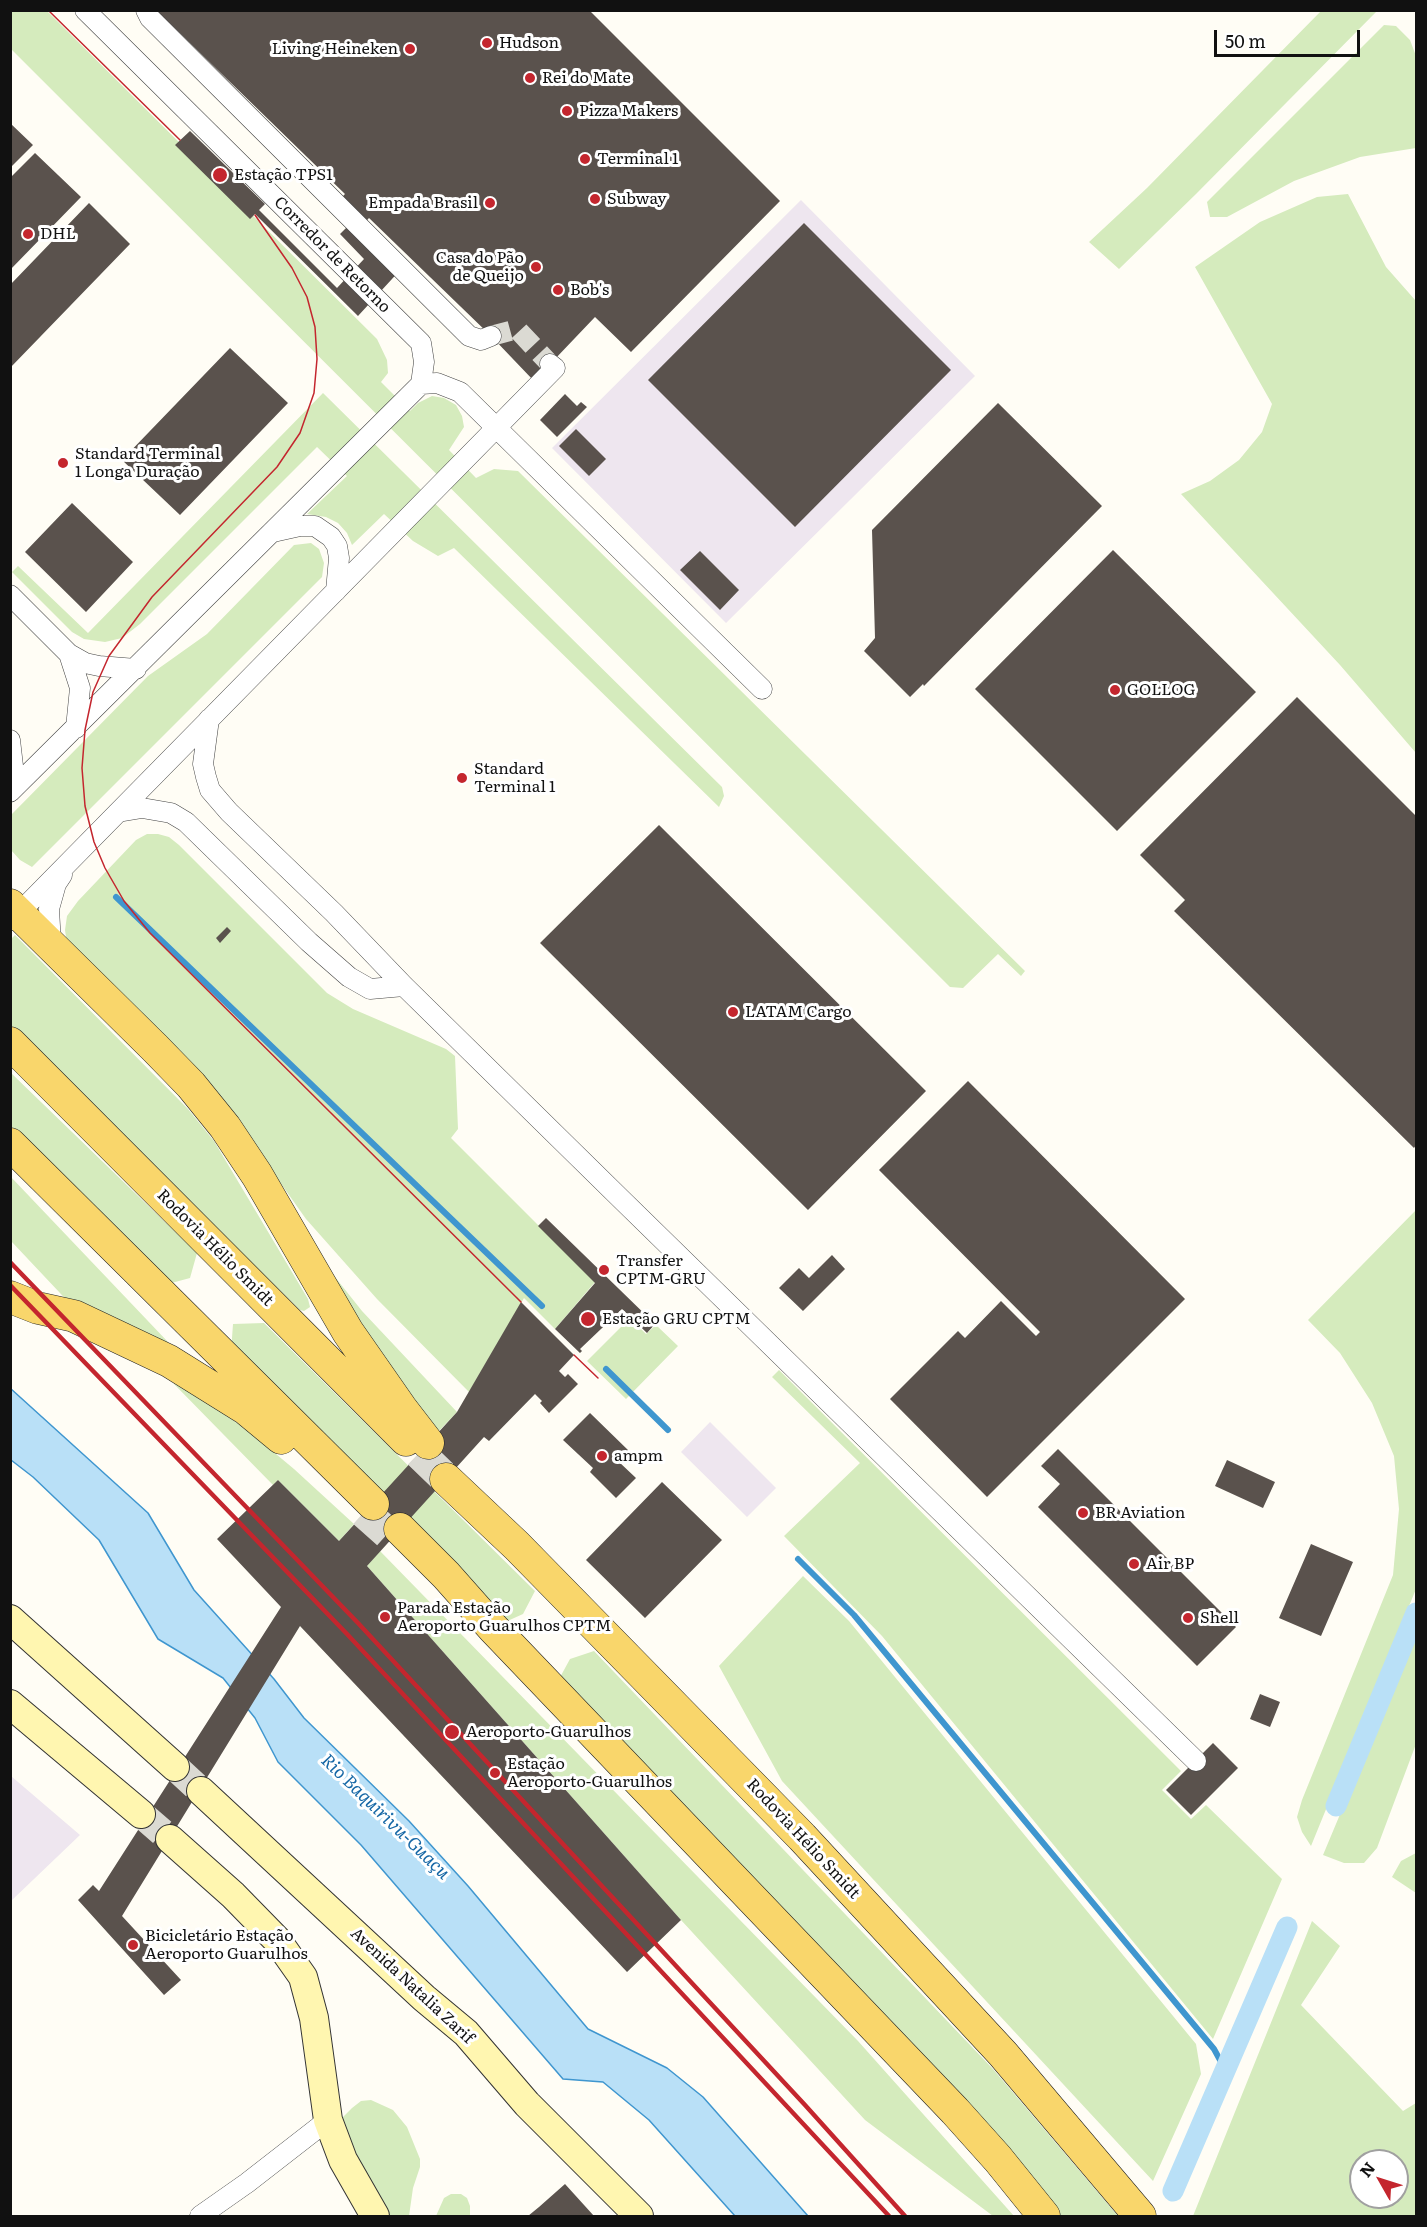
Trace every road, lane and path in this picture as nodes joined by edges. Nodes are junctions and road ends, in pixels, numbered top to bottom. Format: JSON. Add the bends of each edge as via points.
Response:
{"nodes":[{"id":1,"x":85,"y":10,"type":"edge"},
{"id":2,"x":146,"y":10,"type":"edge"},
{"id":3,"x":491,"y":336,"type":"tunnel mouth"},
{"id":4,"x":553,"y":366,"type":"dead end"},
{"id":5,"x":415,"y":389,"type":"junction"},
{"id":6,"x":497,"y":428,"type":"junction"},
{"id":7,"x":273,"y":532,"type":"junction"},
{"id":8,"x":336,"y":591,"type":"junction"},
{"id":9,"x":10,"y":595,"type":"edge"},
{"id":10,"x":69,"y":654,"type":"junction"},
{"id":11,"x":135,"y":669,"type":"junction"},
{"id":12,"x":762,"y":689,"type":"dead end"},
{"id":13,"x":210,"y":719,"type":"junction"},
{"id":14,"x":76,"y":728,"type":"junction"},
{"id":15,"x":10,"y":740,"type":"edge"},
{"id":16,"x":10,"y":784,"type":"edge"},
{"id":17,"x":10,"y":792,"type":"edge"},
{"id":18,"x":118,"y":812,"type":"junction"},
{"id":19,"x":73,"y":858,"type":"junction"},
{"id":20,"x":13,"y":913,"type":"edge"},
{"id":21,"x":51,"y":944,"type":"junction"},
{"id":22,"x":404,"y":986,"type":"junction"},
{"id":23,"x":10,"y":1043,"type":"edge"},
{"id":24,"x":10,"y":1144,"type":"edge"},
{"id":25,"x":10,"y":1297,"type":"edge"},
{"id":26,"x":450,"y":1474,"type":"tunnel mouth"},
{"id":27,"x":396,"y":1533,"type":"tunnel mouth"},
{"id":28,"x":10,"y":1619,"type":"edge"},
{"id":29,"x":10,"y":1704,"type":"edge"},
{"id":30,"x":1196,"y":1761,"type":"dead end"},
{"id":31,"x":175,"y":1767,"type":"tunnel mouth"},
{"id":32,"x":201,"y":1791,"type":"tunnel mouth"},
{"id":33,"x":141,"y":1814,"type":"tunnel mouth"},
{"id":34,"x":170,"y":1839,"type":"tunnel mouth"},
{"id":35,"x":328,"y":2120,"type":"junction"},
{"id":36,"x":200,"y":2217,"type":"edge"},
{"id":37,"x":375,"y":2217,"type":"edge"},
{"id":38,"x":639,"y":2217,"type":"edge"},
{"id":39,"x":1044,"y":2217,"type":"edge"},
{"id":40,"x":1140,"y":2217,"type":"edge"}],
"edges":[{"from":1,"to":5,"type":"street","name":"Corredor de Retorno","via":[[421,343],[424,362]]},
{"from":2,"to":3,"type":"street","via":[[470,336]]},
{"from":4,"to":6,"type":"street"},
{"from":5,"to":6,"type":"street","via":[[437,383],[460,392]]},
{"from":5,"to":7,"type":"street"},
{"from":6,"to":8,"type":"street"},
{"from":6,"to":12,"type":"street"},
{"from":7,"to":8,"type":"street","via":[[315,526],[331,537],[339,558]]},
{"from":7,"to":11,"type":"street"},
{"from":8,"to":13,"type":"street"},
{"from":9,"to":10,"type":"street"},
{"from":10,"to":11,"type":"street","via":[[99,666]]},
{"from":10,"to":14,"type":"street","via":[[80,688]]},
{"from":11,"to":14,"type":"street"},
{"from":13,"to":18,"type":"street"},
{"from":13,"to":22,"type":"street","via":[[203,764],[210,790]]},
{"from":14,"to":17,"type":"street"},
{"from":15,"to":16,"type":"street","via":[[14,775]]},
{"from":18,"to":19,"type":"street"},
{"from":18,"to":22,"type":"street","via":[[142,808],[171,813],[186,822],[348,977],[370,989]]},
{"from":19,"to":20,"type":"street"},
{"from":19,"to":21,"type":"street","via":[[56,884],[49,909]]},
{"from":20,"to":21,"type":"main road"},
{"from":21,"to":23,"type":"main road","name":"Rodovia Hélio Smidt","via":[[155,1048],[225,1127],[348,1332],[424,1448]]},
{"from":22,"to":30,"type":"street"},
{"from":24,"to":25,"type":"main road","via":[[369,1508],[246,1409],[169,1361],[74,1316]]},
{"from":26,"to":40,"type":"main road","name":"Rodovia Hélio Smidt","via":[[494,1509],[517,1546],[810,1845],[1003,2054]]},
{"from":27,"to":39,"type":"main road","via":[[446,1575],[955,2111]]},
{"from":28,"to":31,"type":"main road"},
{"from":29,"to":33,"type":"main road"},
{"from":32,"to":38,"type":"main road","name":"Avenida Natalia Zarif","via":[[466,2033],[527,2104]]},
{"from":34,"to":35,"type":"main road","via":[[277,1940],[303,1977],[314,2018]]},
{"from":35,"to":36,"type":"street"},
{"from":35,"to":37,"type":"main road","via":[[343,2160]]}]}
